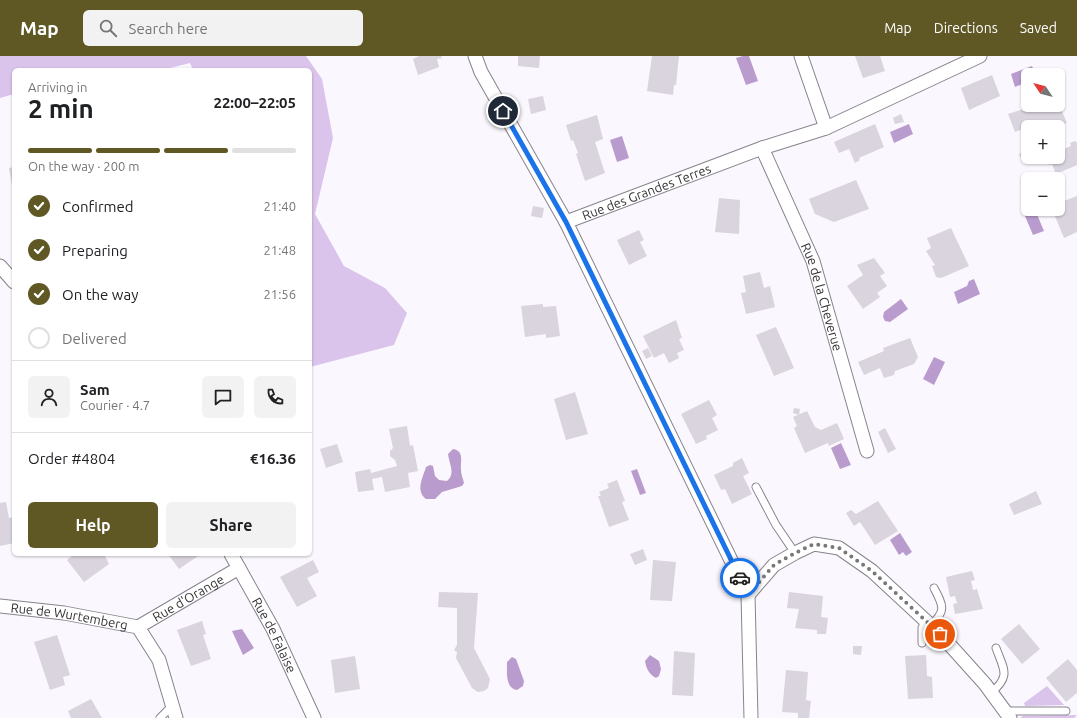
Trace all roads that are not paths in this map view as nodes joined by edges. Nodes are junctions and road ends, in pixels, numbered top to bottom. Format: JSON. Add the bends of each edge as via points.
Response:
{"nodes":[{"id":1,"x":475,"y":56,"type":"edge"},
{"id":2,"x":801,"y":56,"type":"edge"},
{"id":3,"x":980,"y":56,"type":"edge"},
{"id":4,"x":826,"y":128,"type":"junction"},
{"id":5,"x":762,"y":148,"type":"junction"},
{"id":6,"x":566,"y":222,"type":"junction"},
{"id":7,"x":0,"y":266,"type":"edge"},
{"id":8,"x":12,"y":280,"type":"edge"},
{"id":9,"x":867,"y":451,"type":"dead end"},
{"id":10,"x":756,"y":487,"type":"dead end"},
{"id":11,"x":795,"y":553,"type":"junction"},
{"id":12,"x":232,"y":556,"type":"edge"},
{"id":13,"x":239,"y":568,"type":"junction"},
{"id":14,"x":934,"y":588,"type":"dead end"},
{"id":15,"x":748,"y":595,"type":"junction"},
{"id":16,"x":0,"y":606,"type":"edge"},
{"id":17,"x":928,"y":623,"type":"junction"},
{"id":18,"x":138,"y":627,"type":"junction"},
{"id":19,"x":922,"y":643,"type":"dead end"},
{"id":20,"x":996,"y":648,"type":"dead end"},
{"id":21,"x":992,"y":693,"type":"junction"},
{"id":22,"x":1066,"y":710,"type":"dead end"},
{"id":23,"x":174,"y":712,"type":"edge"},
{"id":24,"x":1007,"y":714,"type":"edge"},
{"id":25,"x":160,"y":718,"type":"edge"},
{"id":26,"x":314,"y":718,"type":"edge"},
{"id":27,"x":750,"y":718,"type":"edge"}],
"edges":[{"from":1,"to":6,"type":"street","via":[[481,72]]},
{"from":2,"to":4,"type":"street"},
{"from":3,"to":4,"type":"street","name":"Rue des Grandes Terres"},
{"from":4,"to":5,"type":"street","name":"Rue des Grandes Terres"},
{"from":5,"to":6,"type":"street","name":"Rue des Grandes Terres"},
{"from":5,"to":9,"type":"street","name":"Rue de la Cheverue","via":[[813,261]]},
{"from":6,"to":15,"type":"street","name":"Rue des Grandes Terres"},
{"from":7,"to":8,"type":"street"},
{"from":10,"to":11,"type":"lane"},
{"from":11,"to":15,"type":"street","via":[[774,565]]},
{"from":11,"to":17,"type":"street","via":[[814,544],[839,548],[872,571]]},
{"from":12,"to":13,"type":"street","name":"Rue de Falaise"},
{"from":13,"to":18,"type":"street","name":"Rue d'Orange"},
{"from":13,"to":26,"type":"street","name":"Rue de Falaise","via":[[273,629]]},
{"from":14,"to":17,"type":"lane","via":[[942,603],[942,612],[938,619]]},
{"from":15,"to":27,"type":"street","name":"Rue des Grandes Terres"},
{"from":16,"to":18,"type":"street","name":"Rue de Wurtemberg","via":[[64,613]]},
{"from":17,"to":19,"type":"lane","via":[[922,628]]},
{"from":17,"to":21,"type":"street"},
{"from":18,"to":23,"type":"street","via":[[159,660]]},
{"from":20,"to":21,"type":"lane","via":[[1006,673],[1004,680]]},
{"from":21,"to":24,"type":"street"},
{"from":22,"to":24,"type":"lane"},
{"from":23,"to":25,"type":"lane"}]}
